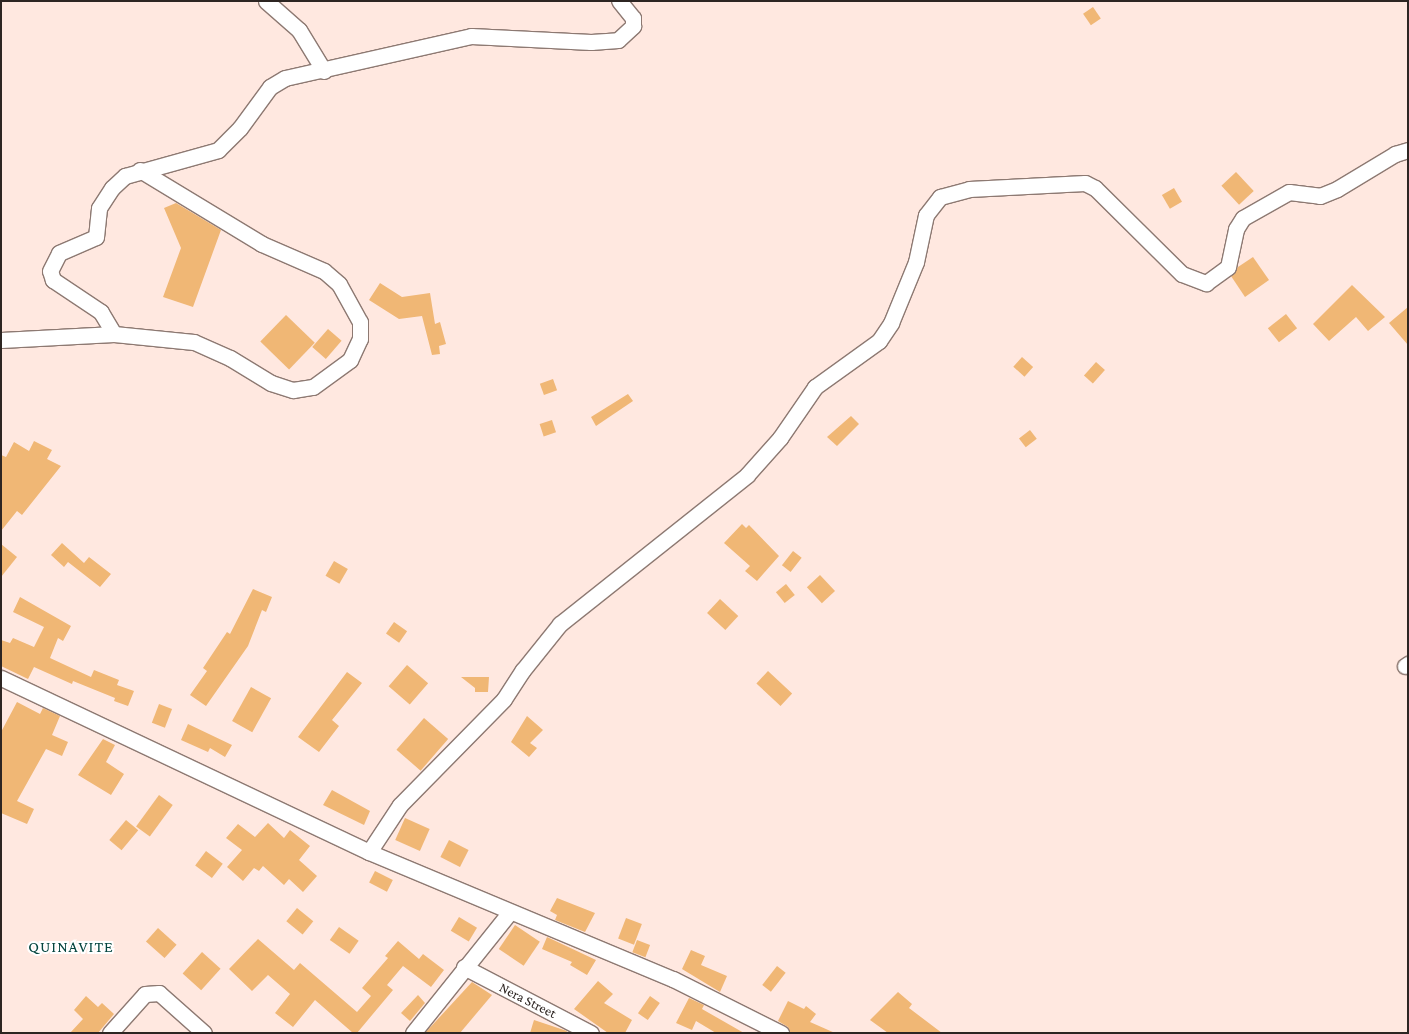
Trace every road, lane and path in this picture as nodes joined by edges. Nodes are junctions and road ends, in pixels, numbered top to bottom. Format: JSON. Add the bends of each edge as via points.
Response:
{"nodes":[{"id":1,"x":266,"y":1,"type":"edge"},
{"id":2,"x":619,"y":1,"type":"edge"},
{"id":3,"x":324,"y":70,"type":"junction"},
{"id":4,"x":1408,"y":150,"type":"edge"},
{"id":5,"x":140,"y":170,"type":"junction"},
{"id":6,"x":114,"y":334,"type":"junction"},
{"id":7,"x":1,"y":340,"type":"edge"},
{"id":8,"x":1,"y":678,"type":"edge"},
{"id":9,"x":369,"y":852,"type":"junction"},
{"id":10,"x":510,"y":912,"type":"junction"},
{"id":11,"x":464,"y":967,"type":"junction"},
{"id":12,"x":110,"y":1033,"type":"edge"},
{"id":13,"x":204,"y":1033,"type":"edge"},
{"id":14,"x":413,"y":1033,"type":"edge"},
{"id":15,"x":591,"y":1033,"type":"edge"},
{"id":16,"x":781,"y":1033,"type":"edge"}],
"edges":[{"from":1,"to":3,"type":"street","via":[[299,30]]},
{"from":2,"to":3,"type":"street","via":[[633,18],[633,26],[618,40],[590,42],[471,36]]},
{"from":3,"to":5,"type":"street","via":[[285,78],[270,87],[234,135],[218,150],[204,157]]},
{"from":4,"to":9,"type":"street","via":[[1395,154],[1337,189],[1320,196],[1289,192],[1243,218],[1236,229],[1228,267],[1206,283],[1182,274],[1095,188],[1085,184],[969,189],[940,197],[926,215],[916,262],[891,323],[879,341],[814,387],[780,438],[747,475],[560,624],[504,699],[400,805]]},
{"from":5,"to":6,"type":"street","via":[[126,176],[105,198],[99,208],[96,236],[59,253],[50,271],[53,280],[101,312]]},
{"from":5,"to":6,"type":"street","via":[[262,244],[324,271],[339,284],[348,298],[360,322],[360,339],[350,360],[330,377],[313,387],[293,390],[271,383],[230,358],[194,342]]},
{"from":6,"to":7,"type":"street"},
{"from":8,"to":9,"type":"street"},
{"from":9,"to":10,"type":"street"},
{"from":10,"to":11,"type":"street"},
{"from":10,"to":16,"type":"street","via":[[673,979]]},
{"from":11,"to":14,"type":"street"},
{"from":11,"to":15,"type":"street","name":"Nera Street"},
{"from":12,"to":13,"type":"street","via":[[145,994],[159,993]]}]}
